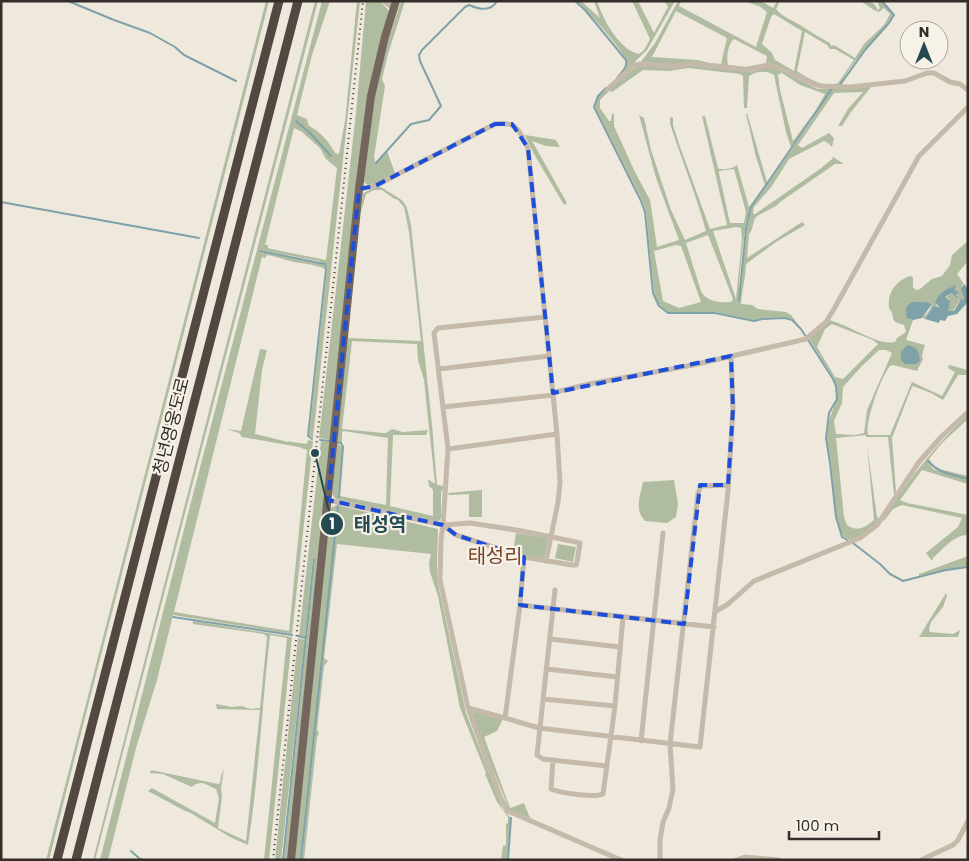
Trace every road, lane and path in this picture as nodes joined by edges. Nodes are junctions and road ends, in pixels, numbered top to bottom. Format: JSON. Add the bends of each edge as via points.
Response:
{"nodes":[{"id":1,"x":279,"y":1,"type":"edge"},
{"id":2,"x":298,"y":1,"type":"edge"},
{"id":3,"x":384,"y":1,"type":"edge"},
{"id":4,"x":395,"y":5,"type":"edge"},
{"id":5,"x":607,"y":90,"type":"dead end"},
{"id":6,"x":968,"y":90,"type":"edge"},
{"id":7,"x":968,"y":107,"type":"edge"},
{"id":8,"x":359,"y":190,"type":"junction"},
{"id":9,"x":545,"y":317,"type":"junction"},
{"id":10,"x":549,"y":356,"type":"junction"},
{"id":11,"x":731,"y":356,"type":"junction"},
{"id":12,"x":439,"y":369,"type":"junction"},
{"id":13,"x":553,"y":395,"type":"junction"},
{"id":14,"x":443,"y":406,"type":"junction"},
{"id":15,"x":968,"y":412,"type":"edge"},
{"id":16,"x":558,"y":434,"type":"junction"},
{"id":17,"x":448,"y":449,"type":"junction"},
{"id":18,"x":728,"y":485,"type":"junction"},
{"id":19,"x":328,"y":500,"type":"junction"},
{"id":20,"x":443,"y":526,"type":"junction"},
{"id":21,"x":663,"y":533,"type":"dead end"},
{"id":22,"x":552,"y":536,"type":"junction"},
{"id":23,"x":524,"y":557,"type":"junction"},
{"id":24,"x":546,"y":562,"type":"junction"},
{"id":25,"x":555,"y":590,"type":"dead end"},
{"id":26,"x":520,"y":605,"type":"junction"},
{"id":27,"x":553,"y":608,"type":"junction"},
{"id":28,"x":715,"y":612,"type":"junction"},
{"id":29,"x":623,"y":617,"type":"junction"},
{"id":30,"x":653,"y":620,"type":"junction"},
{"id":31,"x":684,"y":624,"type":"junction"},
{"id":32,"x":714,"y":627,"type":"junction"},
{"id":33,"x":550,"y":639,"type":"junction"},
{"id":34,"x":620,"y":647,"type":"junction"},
{"id":35,"x":547,"y":669,"type":"junction"},
{"id":36,"x":617,"y":676,"type":"junction"},
{"id":37,"x":543,"y":699,"type":"junction"},
{"id":38,"x":614,"y":706,"type":"junction"},
{"id":39,"x":468,"y":708,"type":"junction"},
{"id":40,"x":505,"y":718,"type":"junction"},
{"id":41,"x":539,"y":728,"type":"junction"},
{"id":42,"x":611,"y":737,"type":"junction"},
{"id":43,"x":640,"y":740,"type":"junction"},
{"id":44,"x":670,"y":744,"type":"junction"},
{"id":45,"x":553,"y":760,"type":"junction"},
{"id":46,"x":607,"y":766,"type":"junction"},
{"id":47,"x":968,"y":821,"type":"edge"},
{"id":48,"x":57,"y":860,"type":"edge"},
{"id":49,"x":76,"y":860,"type":"edge"},
{"id":50,"x":291,"y":860,"type":"edge"},
{"id":51,"x":621,"y":860,"type":"edge"},
{"id":52,"x":660,"y":860,"type":"edge"},
{"id":53,"x":736,"y":860,"type":"edge"},
{"id":54,"x":779,"y":860,"type":"edge"},
{"id":55,"x":921,"y":860,"type":"edge"}],
"edges":[{"from":1,"to":48,"type":"highway","name":"청년영웅도로"},
{"from":2,"to":49,"type":"highway","name":"청년영웅도로"},
{"from":3,"to":4,"type":"street"},
{"from":4,"to":8,"type":"main road","via":[[371,96]]},
{"from":5,"to":6,"type":"street","via":[[634,66],[641,64],[696,64],[750,70],[768,65],[819,86],[850,87],[905,81],[934,73]]},
{"from":7,"to":11,"type":"street","via":[[919,156],[826,322],[808,338]]},
{"from":8,"to":9,"type":"street","via":[[375,186],[495,124],[512,124],[528,148]]},
{"from":8,"to":19,"type":"main road"},
{"from":9,"to":10,"type":"street"},
{"from":9,"to":12,"type":"street","via":[[438,328],[434,333]]},
{"from":10,"to":12,"type":"street"},
{"from":10,"to":13,"type":"street"},
{"from":11,"to":13,"type":"street","via":[[589,384]]},
{"from":11,"to":18,"type":"street","via":[[733,409]]},
{"from":12,"to":14,"type":"street"},
{"from":13,"to":14,"type":"street"},
{"from":13,"to":16,"type":"street"},
{"from":14,"to":17,"type":"street"},
{"from":15,"to":28,"type":"street","via":[[919,462],[870,532],[754,581]]},
{"from":16,"to":17,"type":"street"},
{"from":16,"to":22,"type":"street","via":[[560,482]]},
{"from":17,"to":20,"type":"street"},
{"from":18,"to":28,"type":"street"},
{"from":18,"to":31,"type":"street","via":[[699,488]]},
{"from":19,"to":20,"type":"street"},
{"from":19,"to":50,"type":"main road"},
{"from":20,"to":22,"type":"street","via":[[470,524]]},
{"from":20,"to":23,"type":"street","via":[[456,535]]},
{"from":20,"to":39,"type":"street","via":[[440,580]]},
{"from":21,"to":30,"type":"street"},
{"from":22,"to":24,"type":"street"},
{"from":22,"to":24,"type":"street","via":[[580,543],[577,562],[572,565]]},
{"from":23,"to":24,"type":"street"},
{"from":23,"to":26,"type":"street"},
{"from":25,"to":27,"type":"street"},
{"from":26,"to":27,"type":"street"},
{"from":26,"to":40,"type":"street"},
{"from":27,"to":29,"type":"street"},
{"from":27,"to":33,"type":"street"},
{"from":28,"to":32,"type":"street"},
{"from":29,"to":30,"type":"street"},
{"from":29,"to":34,"type":"street"},
{"from":30,"to":31,"type":"street"},
{"from":30,"to":43,"type":"street"},
{"from":31,"to":32,"type":"street"},
{"from":31,"to":44,"type":"street"},
{"from":32,"to":44,"type":"street","via":[[700,747]]},
{"from":33,"to":34,"type":"street"},
{"from":33,"to":35,"type":"street"},
{"from":34,"to":36,"type":"street"},
{"from":35,"to":36,"type":"street"},
{"from":35,"to":37,"type":"street"},
{"from":36,"to":38,"type":"street"},
{"from":37,"to":38,"type":"street"},
{"from":37,"to":41,"type":"street"},
{"from":38,"to":42,"type":"street"},
{"from":39,"to":40,"type":"street"},
{"from":39,"to":51,"type":"street","via":[[508,811]]},
{"from":40,"to":41,"type":"street"},
{"from":41,"to":42,"type":"street"},
{"from":41,"to":45,"type":"street","via":[[538,758]]},
{"from":42,"to":43,"type":"street"},
{"from":42,"to":46,"type":"street"},
{"from":43,"to":44,"type":"street"},
{"from":44,"to":52,"type":"street","via":[[673,789],[663,822]]},
{"from":45,"to":46,"type":"street"},
{"from":45,"to":46,"type":"street","via":[[551,789],[591,796],[603,794]]},
{"from":47,"to":55,"type":"street","via":[[953,845]]},
{"from":53,"to":54,"type":"street","via":[[745,857]]}]}
